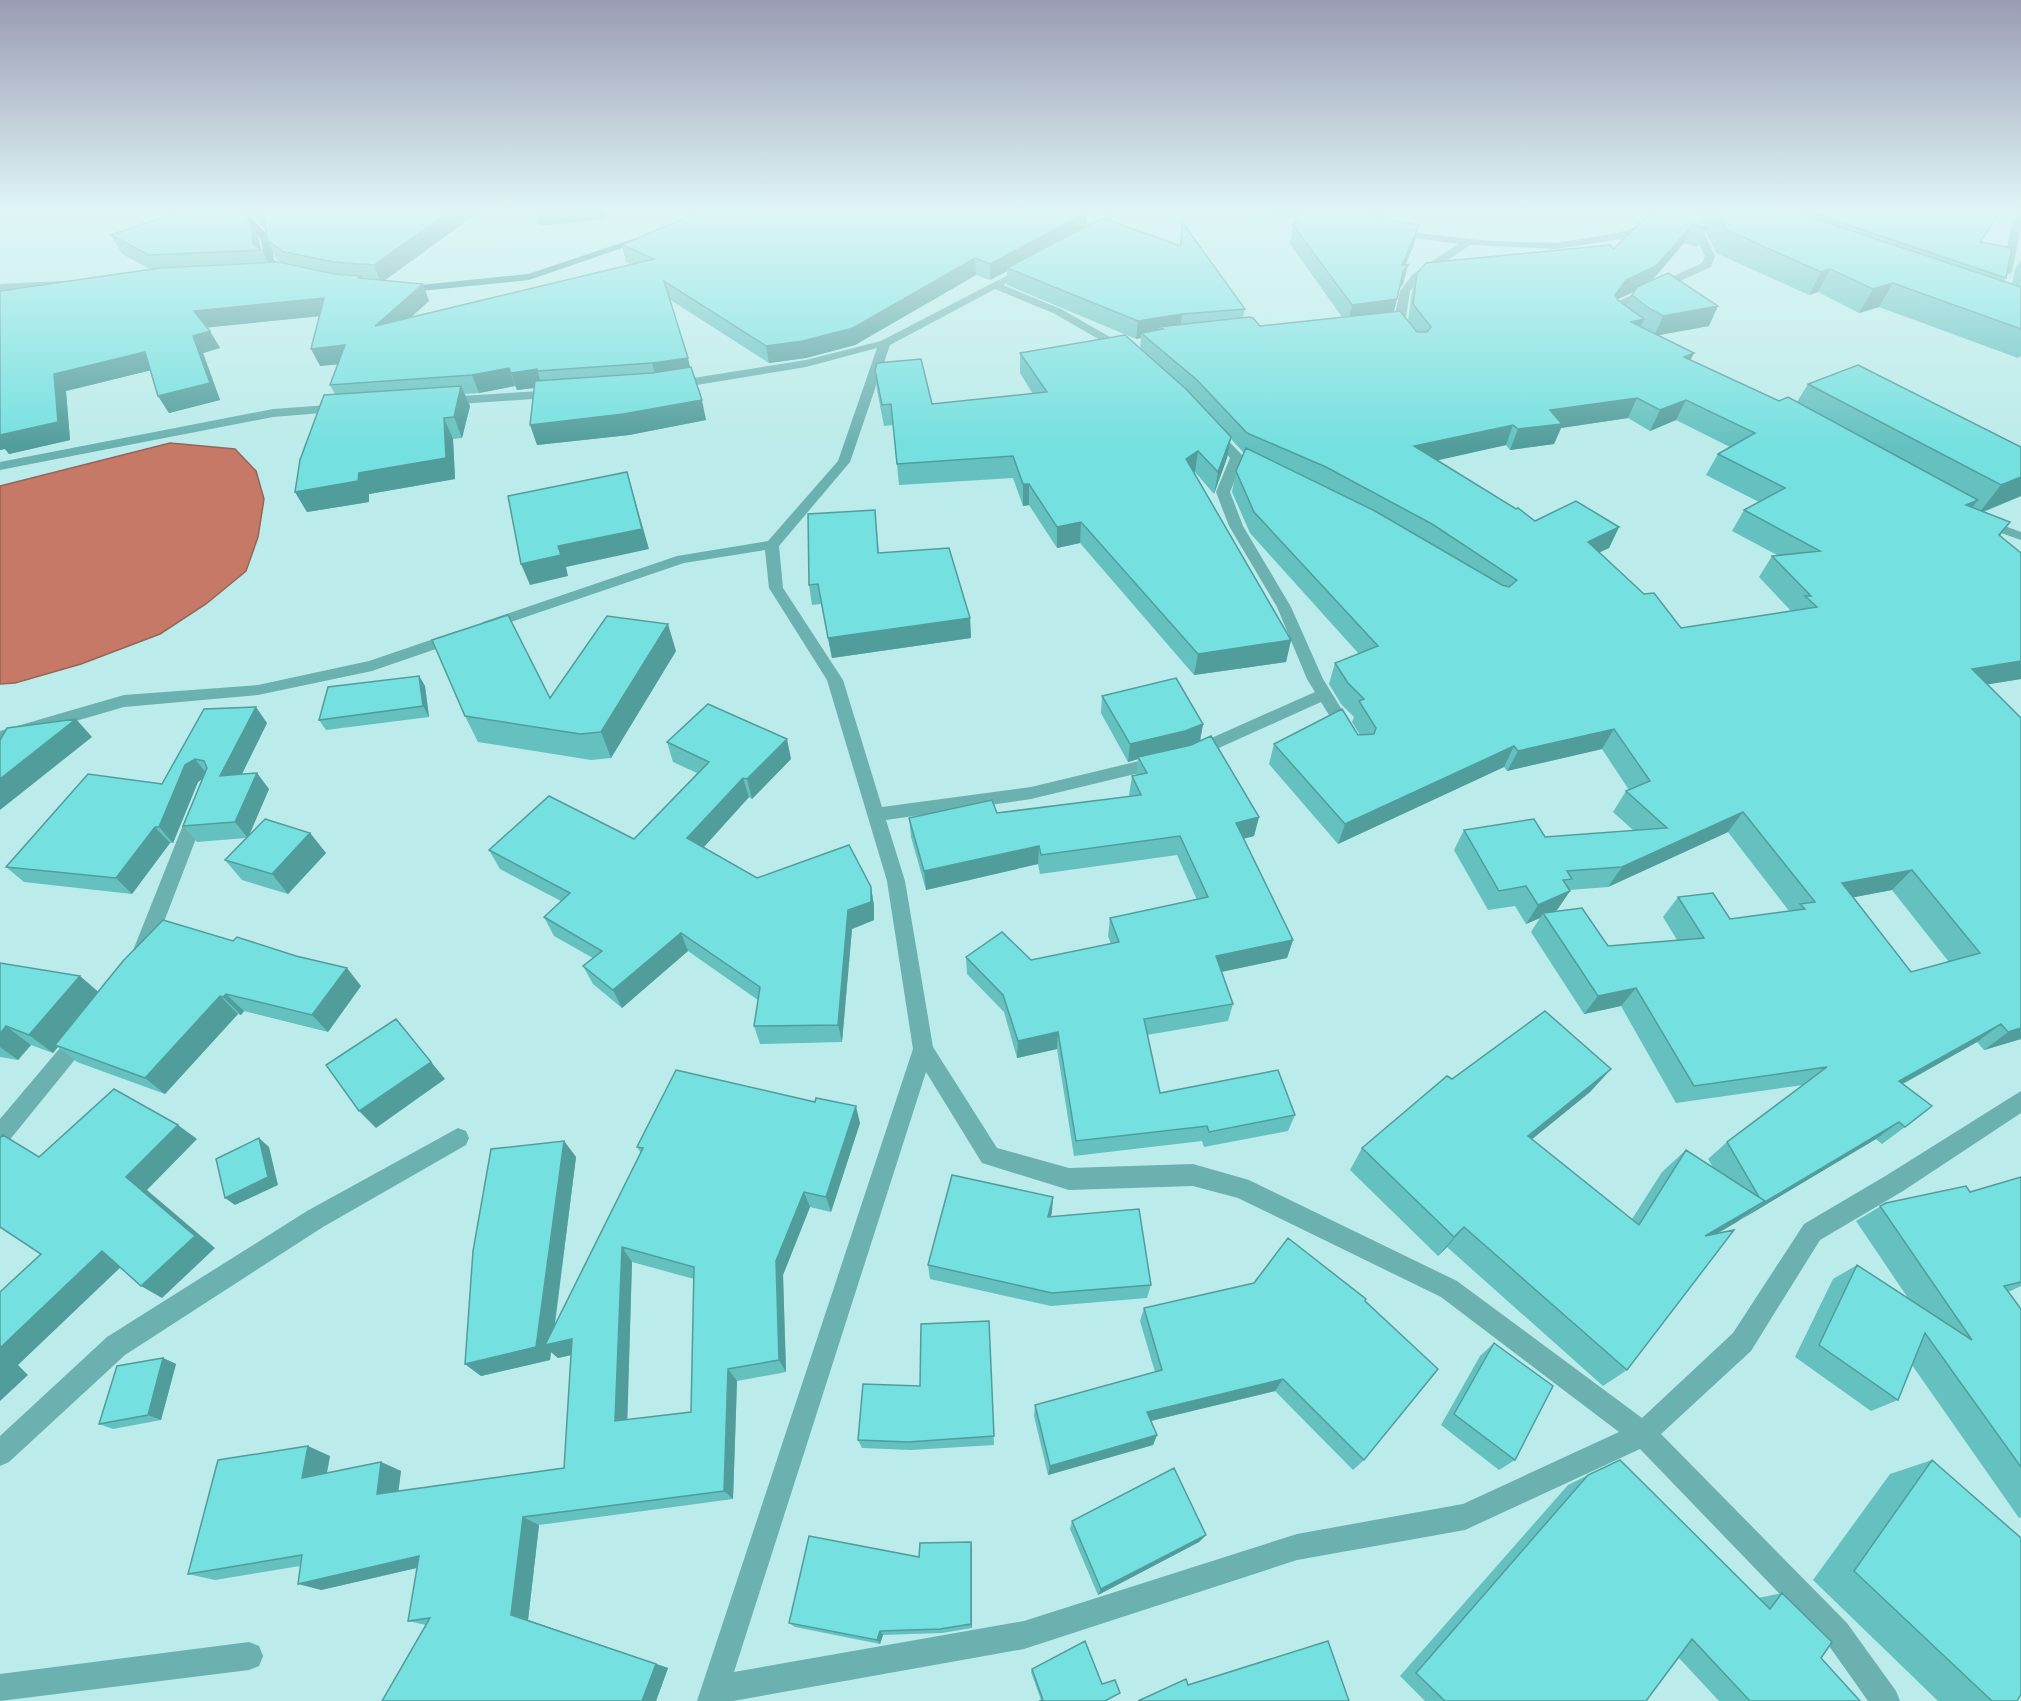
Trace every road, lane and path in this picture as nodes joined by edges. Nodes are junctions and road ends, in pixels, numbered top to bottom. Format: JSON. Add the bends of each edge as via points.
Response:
{"nodes":[{"id":1,"x":410,"y":288,"type":"edge"},
{"id":2,"x":988,"y":288,"type":"edge"},
{"id":3,"x":1002,"y":288,"type":"edge"},
{"id":4,"x":1407,"y":288,"type":"edge"},
{"id":5,"x":1655,"y":288,"type":"edge"},
{"id":6,"x":390,"y":289,"type":"edge"},
{"id":7,"x":1633,"y":331,"type":"edge"},
{"id":8,"x":1409,"y":336,"type":"edge"},
{"id":9,"x":885,"y":343,"type":"junction"},
{"id":10,"x":1139,"y":362,"type":"edge"},
{"id":11,"x":657,"y":387,"type":"edge"},
{"id":12,"x":574,"y":393,"type":"edge"},
{"id":13,"x":432,"y":402,"type":"edge"},
{"id":14,"x":353,"y":408,"type":"edge"},
{"id":15,"x":1205,"y":423,"type":"edge"},
{"id":16,"x":1237,"y":458,"type":"junction"},
{"id":17,"x":0,"y":466,"type":"edge"},
{"id":18,"x":1276,"y":475,"type":"edge"},
{"id":19,"x":1974,"y":519,"type":"edge"},
{"id":20,"x":2020,"y":536,"type":"edge"},
{"id":21,"x":771,"y":545,"type":"junction"},
{"id":22,"x":1324,"y":694,"type":"junction"},
{"id":23,"x":34,"y":727,"type":"junction"},
{"id":24,"x":0,"y":737,"type":"edge"},
{"id":25,"x":1359,"y":750,"type":"edge"},
{"id":26,"x":0,"y":753,"type":"edge"},
{"id":27,"x":205,"y":794,"type":"edge"},
{"id":28,"x":876,"y":815,"type":"junction"},
{"id":29,"x":132,"y":977,"type":"edge"},
{"id":30,"x":96,"y":1021,"type":"edge"},
{"id":31,"x":923,"y":1049,"type":"junction"},
{"id":32,"x":2021,"y":1101,"type":"edge"},
{"id":33,"x":0,"y":1135,"type":"edge"},
{"id":34,"x":458,"y":1138,"type":"dead end"},
{"id":35,"x":1643,"y":1434,"type":"junction"},
{"id":36,"x":0,"y":1454,"type":"edge"},
{"id":37,"x":249,"y":1656,"type":"dead end"},
{"id":38,"x":0,"y":1688,"type":"edge"},
{"id":39,"x":712,"y":1696,"type":"edge"},
{"id":40,"x":1886,"y":1701,"type":"edge"}],
"edges":[{"from":1,"to":6,"type":"street"},
{"from":2,"to":9,"type":"street"},
{"from":3,"to":10,"type":"street","via":[[1128,346]]},
{"from":4,"to":8,"type":"street","via":[[1393,325]]},
{"from":5,"to":7,"type":"street","via":[[1623,303],[1615,316]]},
{"from":9,"to":11,"type":"street","via":[[806,363]]},
{"from":9,"to":21,"type":"street","via":[[844,462]]},
{"from":12,"to":13,"type":"street"},
{"from":14,"to":17,"type":"street","via":[[273,413]]},
{"from":15,"to":16,"type":"street"},
{"from":16,"to":18,"type":"street"},
{"from":16,"to":22,"type":"street","via":[[1223,492],[1236,526],[1284,607]]},
{"from":19,"to":20,"type":"street"},
{"from":21,"to":23,"type":"street","via":[[682,559],[372,666],[258,690],[124,701]]},
{"from":21,"to":28,"type":"street","via":[[776,588],[835,680]]},
{"from":22,"to":25,"type":"street"},
{"from":22,"to":28,"type":"street","via":[[1187,756],[1031,793]]},
{"from":23,"to":24,"type":"street"},
{"from":23,"to":26,"type":"street"},
{"from":27,"to":29,"type":"street"},
{"from":28,"to":31,"type":"street","via":[[896,881]]},
{"from":30,"to":33,"type":"street"},
{"from":31,"to":35,"type":"street","via":[[990,1156],[1069,1179],[1193,1175],[1241,1188],[1449,1289]]},
{"from":31,"to":39,"type":"street"},
{"from":32,"to":35,"type":"street","via":[[1812,1232],[1742,1342]]},
{"from":34,"to":36,"type":"street","via":[[315,1219],[116,1346]]},
{"from":35,"to":39,"type":"street","via":[[1465,1517],[1297,1547],[1024,1635]]},
{"from":35,"to":40,"type":"street","via":[[1837,1633]]},
{"from":37,"to":38,"type":"street"}]}
